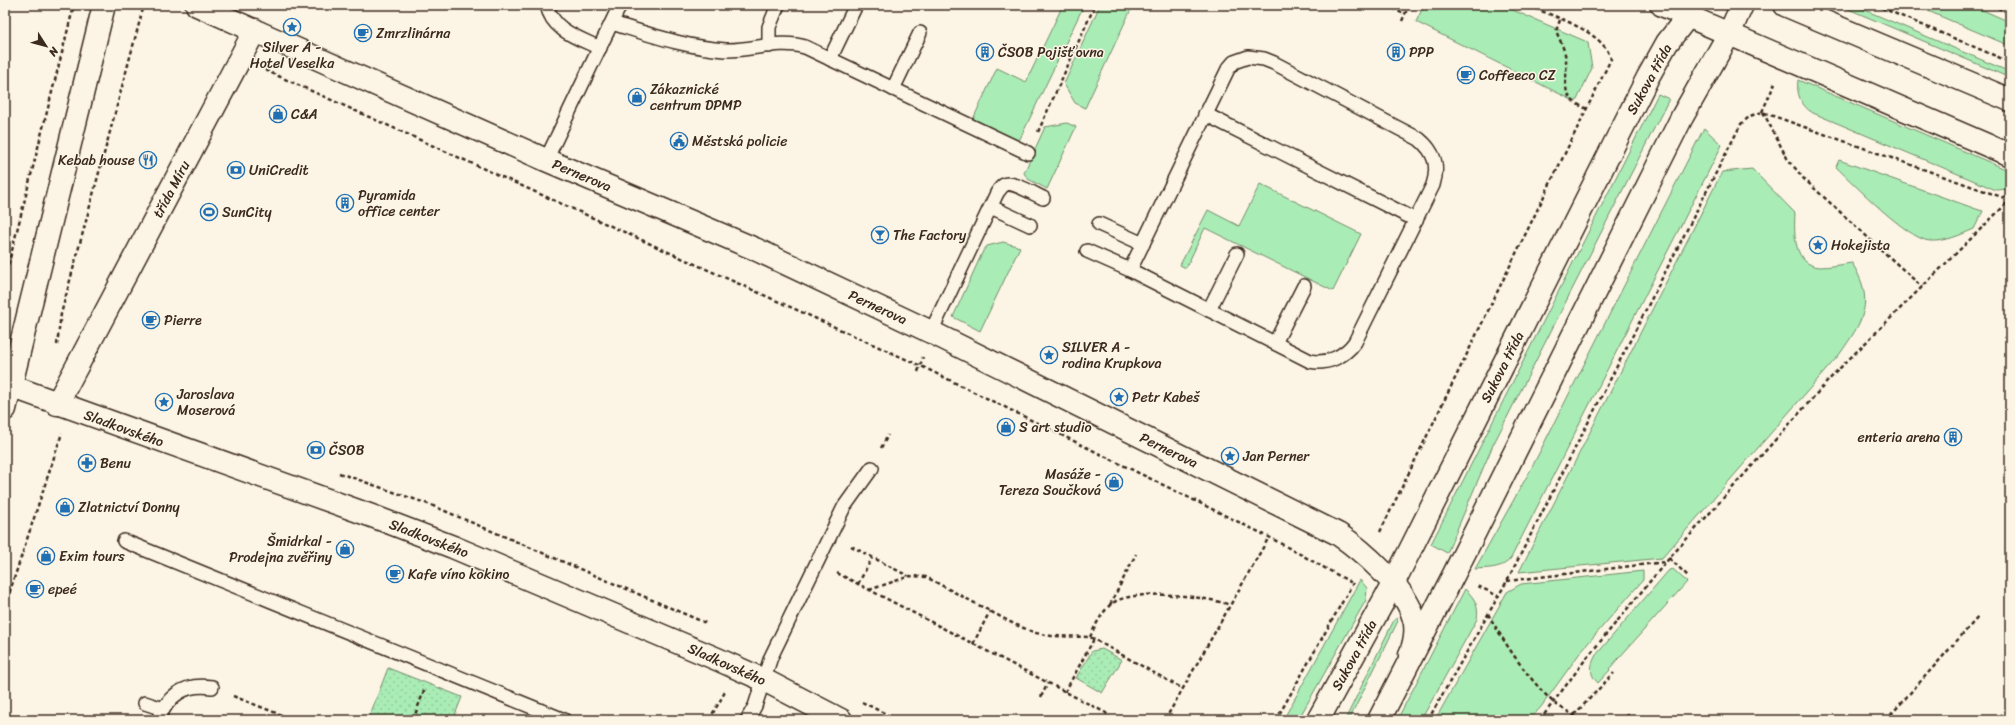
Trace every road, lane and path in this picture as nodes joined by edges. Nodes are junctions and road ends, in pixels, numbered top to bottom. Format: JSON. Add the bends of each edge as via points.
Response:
{"nodes":[{"id":1,"x":74,"y":5,"type":"edge"},
{"id":2,"x":104,"y":5,"type":"edge"},
{"id":3,"x":144,"y":5,"type":"edge"},
{"id":4,"x":197,"y":5,"type":"edge"},
{"id":5,"x":547,"y":5,"type":"edge"},
{"id":6,"x":620,"y":5,"type":"edge"},
{"id":7,"x":778,"y":5,"type":"edge"},
{"id":8,"x":856,"y":5,"type":"edge"},
{"id":9,"x":1095,"y":5,"type":"edge"},
{"id":10,"x":1386,"y":5,"type":"edge"},
{"id":11,"x":1409,"y":5,"type":"edge"},
{"id":12,"x":1526,"y":5,"type":"edge"},
{"id":13,"x":1662,"y":5,"type":"edge"},
{"id":14,"x":1742,"y":5,"type":"edge"},
{"id":15,"x":1785,"y":5,"type":"edge"},
{"id":16,"x":1875,"y":5,"type":"edge"},
{"id":17,"x":1991,"y":5,"type":"edge"},
{"id":18,"x":1692,"y":10,"type":"edge"},
{"id":19,"x":2010,"y":13,"type":"edge"},
{"id":20,"x":1404,"y":14,"type":"junction"},
{"id":21,"x":1560,"y":20,"type":"junction"},
{"id":22,"x":1402,"y":21,"type":"dead end"},
{"id":23,"x":612,"y":23,"type":"junction"},
{"id":24,"x":255,"y":30,"type":"junction"},
{"id":25,"x":920,"y":33,"type":"dead end"},
{"id":26,"x":1729,"y":34,"type":"junction"},
{"id":27,"x":769,"y":46,"type":"junction"},
{"id":28,"x":600,"y":48,"type":"junction"},
{"id":29,"x":830,"y":59,"type":"junction"},
{"id":30,"x":2010,"y":62,"type":"edge"},
{"id":31,"x":262,"y":68,"type":"dead end"},
{"id":32,"x":1776,"y":81,"type":"dead end"},
{"id":33,"x":893,"y":89,"type":"junction"},
{"id":34,"x":2010,"y":100,"type":"edge"},
{"id":35,"x":1587,"y":109,"type":"junction"},
{"id":36,"x":1762,"y":112,"type":"junction"},
{"id":37,"x":1205,"y":114,"type":"junction"},
{"id":38,"x":1028,"y":153,"type":"joint"},
{"id":39,"x":2010,"y":154,"type":"edge"},
{"id":40,"x":546,"y":160,"type":"junction"},
{"id":41,"x":1043,"y":198,"type":"dead end"},
{"id":42,"x":2010,"y":200,"type":"edge"},
{"id":43,"x":991,"y":207,"type":"junction"},
{"id":44,"x":1416,"y":220,"type":"junction"},
{"id":45,"x":1099,"y":224,"type":"dead end"},
{"id":46,"x":1030,"y":225,"type":"dead end"},
{"id":47,"x":1143,"y":244,"type":"junction"},
{"id":48,"x":1086,"y":251,"type":"dead end"},
{"id":49,"x":1237,"y":254,"type":"dead end"},
{"id":50,"x":1130,"y":270,"type":"junction"},
{"id":51,"x":5,"y":278,"type":"edge"},
{"id":52,"x":1304,"y":286,"type":"dead end"},
{"id":53,"x":1922,"y":288,"type":"junction"},
{"id":54,"x":1209,"y":310,"type":"junction"},
{"id":55,"x":931,"y":332,"type":"junction"},
{"id":56,"x":1275,"y":343,"type":"junction"},
{"id":57,"x":71,"y":378,"type":"junction"},
{"id":58,"x":8,"y":385,"type":"edge"},
{"id":59,"x":64,"y":406,"type":"junction"},
{"id":60,"x":5,"y":409,"type":"edge"},
{"id":61,"x":872,"y":468,"type":"dead end"},
{"id":62,"x":1389,"y":514,"type":"dead end"},
{"id":63,"x":831,"y":536,"type":"junction"},
{"id":64,"x":1269,"y":537,"type":"junction"},
{"id":65,"x":124,"y":541,"type":"dead end"},
{"id":66,"x":1136,"y":554,"type":"dead end"},
{"id":67,"x":872,"y":558,"type":"junction"},
{"id":68,"x":1669,"y":558,"type":"junction"},
{"id":69,"x":1666,"y":562,"type":"junction"},
{"id":70,"x":817,"y":563,"type":"junction"},
{"id":71,"x":1689,"y":576,"type":"dead end"},
{"id":72,"x":909,"y":577,"type":"junction"},
{"id":73,"x":1507,"y":581,"type":"junction"},
{"id":74,"x":1352,"y":583,"type":"dead end"},
{"id":75,"x":858,"y":584,"type":"junction"},
{"id":76,"x":1393,"y":584,"type":"junction"},
{"id":77,"x":869,"y":590,"type":"junction"},
{"id":78,"x":1110,"y":605,"type":"junction"},
{"id":79,"x":1230,"y":605,"type":"junction"},
{"id":80,"x":5,"y":606,"type":"edge"},
{"id":81,"x":1338,"y":608,"type":"dead end"},
{"id":82,"x":990,"y":611,"type":"junction"},
{"id":83,"x":1488,"y":614,"type":"junction"},
{"id":84,"x":1979,"y":616,"type":"dead end"},
{"id":85,"x":1090,"y":637,"type":"junction"},
{"id":86,"x":1094,"y":639,"type":"junction"},
{"id":87,"x":973,"y":644,"type":"junction"},
{"id":88,"x":433,"y":667,"type":"junction"},
{"id":89,"x":1405,"y":671,"type":"junction"},
{"id":90,"x":1614,"y":673,"type":"dead end"},
{"id":91,"x":764,"y":680,"type":"junction"},
{"id":92,"x":1048,"y":683,"type":"junction"},
{"id":93,"x":212,"y":687,"type":"joint"},
{"id":94,"x":1183,"y":689,"type":"junction"},
{"id":95,"x":725,"y":692,"type":"dead end"},
{"id":96,"x":1065,"y":692,"type":"junction"},
{"id":97,"x":1041,"y":697,"type":"dead end"},
{"id":98,"x":1554,"y":702,"type":"junction"},
{"id":99,"x":145,"y":703,"type":"dead end"},
{"id":100,"x":5,"y":714,"type":"edge"},
{"id":101,"x":160,"y":714,"type":"edge"},
{"id":102,"x":1574,"y":715,"type":"junction"},
{"id":103,"x":1629,"y":715,"type":"dead end"},
{"id":104,"x":21,"y":720,"type":"edge"},
{"id":105,"x":294,"y":720,"type":"edge"},
{"id":106,"x":413,"y":720,"type":"edge"},
{"id":107,"x":564,"y":720,"type":"edge"},
{"id":108,"x":709,"y":720,"type":"edge"},
{"id":109,"x":747,"y":720,"type":"edge"},
{"id":110,"x":841,"y":720,"type":"edge"},
{"id":111,"x":1111,"y":720,"type":"edge"},
{"id":112,"x":1165,"y":720,"type":"edge"},
{"id":113,"x":1276,"y":720,"type":"edge"},
{"id":114,"x":1318,"y":720,"type":"edge"},
{"id":115,"x":1379,"y":720,"type":"edge"},
{"id":116,"x":1428,"y":720,"type":"edge"},
{"id":117,"x":1540,"y":720,"type":"edge"},
{"id":118,"x":1580,"y":720,"type":"edge"},
{"id":119,"x":1612,"y":720,"type":"edge"},
{"id":120,"x":1886,"y":720,"type":"edge"}],
"edges":[{"from":1,"to":51,"type":"path"},
{"from":2,"to":58,"type":"street"},
{"from":3,"to":57,"type":"path","via":[[61,314],[56,352],[59,366]]},
{"from":4,"to":24,"type":"street"},
{"from":5,"to":28,"type":"lane","via":[[549,16],[558,26]]},
{"from":6,"to":23,"type":"lane"},
{"from":7,"to":27,"type":"lane","via":[[769,27]]},
{"from":8,"to":29,"type":"lane"},
{"from":9,"to":38,"type":"path"},
{"from":10,"to":20,"type":"path"},
{"from":11,"to":20,"type":"path"},
{"from":12,"to":21,"type":"path"},
{"from":13,"to":18,"type":"street"},
{"from":14,"to":26,"type":"street"},
{"from":15,"to":34,"type":"street"},
{"from":16,"to":30,"type":"path"},
{"from":17,"to":19,"type":"path"},
{"from":18,"to":26,"type":"street"},
{"from":18,"to":76,"type":"street","name":"Sukova třída","via":[[1667,43],[1648,77]]},
{"from":20,"to":22,"type":"path"},
{"from":21,"to":35,"type":"path","via":[[1556,31],[1566,61],[1566,87],[1569,97],[1574,103]]},
{"from":21,"to":35,"type":"path","via":[[1592,34],[1609,52],[1611,59]]},
{"from":23,"to":27,"type":"lane","via":[[712,49]]},
{"from":23,"to":28,"type":"lane"},
{"from":24,"to":40,"type":"street","name":"Pernerova"},
{"from":24,"to":57,"type":"street","name":"třída Míru"},
{"from":25,"to":33,"type":"lane"},
{"from":26,"to":39,"type":"street"},
{"from":26,"to":89,"type":"street","via":[[1682,118]]},
{"from":27,"to":29,"type":"lane","via":[[795,44]]},
{"from":28,"to":40,"type":"lane"},
{"from":29,"to":33,"type":"lane"},
{"from":31,"to":64,"type":"path","via":[[921,366]]},
{"from":32,"to":36,"type":"path"},
{"from":33,"to":38,"type":"lane"},
{"from":35,"to":62,"type":"path"},
{"from":36,"to":42,"type":"path"},
{"from":36,"to":53,"type":"path","via":[[1787,158],[1803,178]]},
{"from":36,"to":73,"type":"path","via":[[1750,116],[1741,124]]},
{"from":37,"to":44,"type":"lane"},
{"from":37,"to":44,"type":"lane","via":[[1234,62],[1248,57],[1274,63],[1427,145],[1435,159],[1435,177]]},
{"from":37,"to":47,"type":"lane"},
{"from":40,"to":55,"type":"street","name":"Pernerova","via":[[755,249]]},
{"from":41,"to":43,"type":"lane","via":[[1008,184],[1000,189]]},
{"from":42,"to":53,"type":"path"},
{"from":43,"to":46,"type":"lane"},
{"from":43,"to":55,"type":"lane"},
{"from":44,"to":56,"type":"lane","via":[[1349,350],[1343,355],[1317,363]]},
{"from":45,"to":47,"type":"lane"},
{"from":47,"to":50,"type":"lane"},
{"from":48,"to":50,"type":"lane"},
{"from":49,"to":54,"type":"lane"},
{"from":50,"to":54,"type":"lane"},
{"from":52,"to":56,"type":"lane"},
{"from":53,"to":68,"type":"path","via":[[1836,372]]},
{"from":54,"to":56,"type":"lane"},
{"from":55,"to":76,"type":"street","name":"Pernerova","via":[[1338,534],[1367,556]]},
{"from":57,"to":59,"type":"street","name":"třída Míru"},
{"from":58,"to":59,"type":"street","name":"Sladkovského"},
{"from":58,"to":60,"type":"street"},
{"from":59,"to":80,"type":"path"},
{"from":59,"to":91,"type":"street","name":"Sladkovského","via":[[453,547]]},
{"from":61,"to":63,"type":"lane","via":[[844,507]]},
{"from":63,"to":67,"type":"path"},
{"from":63,"to":70,"type":"lane"},
{"from":64,"to":74,"type":"path"},
{"from":64,"to":79,"type":"path"},
{"from":65,"to":88,"type":"lane"},
{"from":66,"to":78,"type":"path"},
{"from":67,"to":72,"type":"path"},
{"from":67,"to":75,"type":"path"},
{"from":68,"to":69,"type":"path"},
{"from":68,"to":71,"type":"path"},
{"from":69,"to":73,"type":"path"},
{"from":69,"to":98,"type":"path","via":[[1585,660]]},
{"from":70,"to":75,"type":"path"},
{"from":70,"to":91,"type":"lane","via":[[771,657]]},
{"from":72,"to":77,"type":"path"},
{"from":72,"to":82,"type":"path","via":[[926,577]]},
{"from":73,"to":83,"type":"path"},
{"from":75,"to":77,"type":"path"},
{"from":76,"to":89,"type":"street","name":"Pernerova","via":[[1408,606],[1415,624],[1416,635]]},
{"from":76,"to":114,"type":"street","name":"Sukova třída"},
{"from":77,"to":87,"type":"path"},
{"from":78,"to":79,"type":"path","via":[[1122,598],[1142,595],[1218,600]]},
{"from":78,"to":85,"type":"path","via":[[1102,614]]},
{"from":79,"to":94,"type":"path"},
{"from":81,"to":113,"type":"path"},
{"from":82,"to":85,"type":"path","via":[[1036,633]]},
{"from":82,"to":87,"type":"path"},
{"from":83,"to":98,"type":"path","via":[[1529,677]]},
{"from":83,"to":116,"type":"path"},
{"from":84,"to":120,"type":"path"},
{"from":85,"to":86,"type":"path"},
{"from":86,"to":94,"type":"path"},
{"from":86,"to":96,"type":"path"},
{"from":87,"to":92,"type":"path"},
{"from":88,"to":106,"type":"path"},
{"from":88,"to":107,"type":"lane"},
{"from":89,"to":115,"type":"street"},
{"from":90,"to":102,"type":"path"},
{"from":91,"to":109,"type":"lane"},
{"from":91,"to":110,"type":"street","name":"Sladkovského"},
{"from":92,"to":96,"type":"path"},
{"from":92,"to":97,"type":"path"},
{"from":93,"to":101,"type":"lane","via":[[201,685],[183,689],[170,699]]},
{"from":93,"to":105,"type":"path"},
{"from":94,"to":112,"type":"path"},
{"from":95,"to":108,"type":"path"},
{"from":96,"to":111,"type":"path","via":[[1106,714]]},
{"from":98,"to":102,"type":"path"},
{"from":98,"to":117,"type":"path"},
{"from":99,"to":101,"type":"lane"},
{"from":100,"to":104,"type":"path"},
{"from":102,"to":118,"type":"path"},
{"from":103,"to":119,"type":"path"}]}
